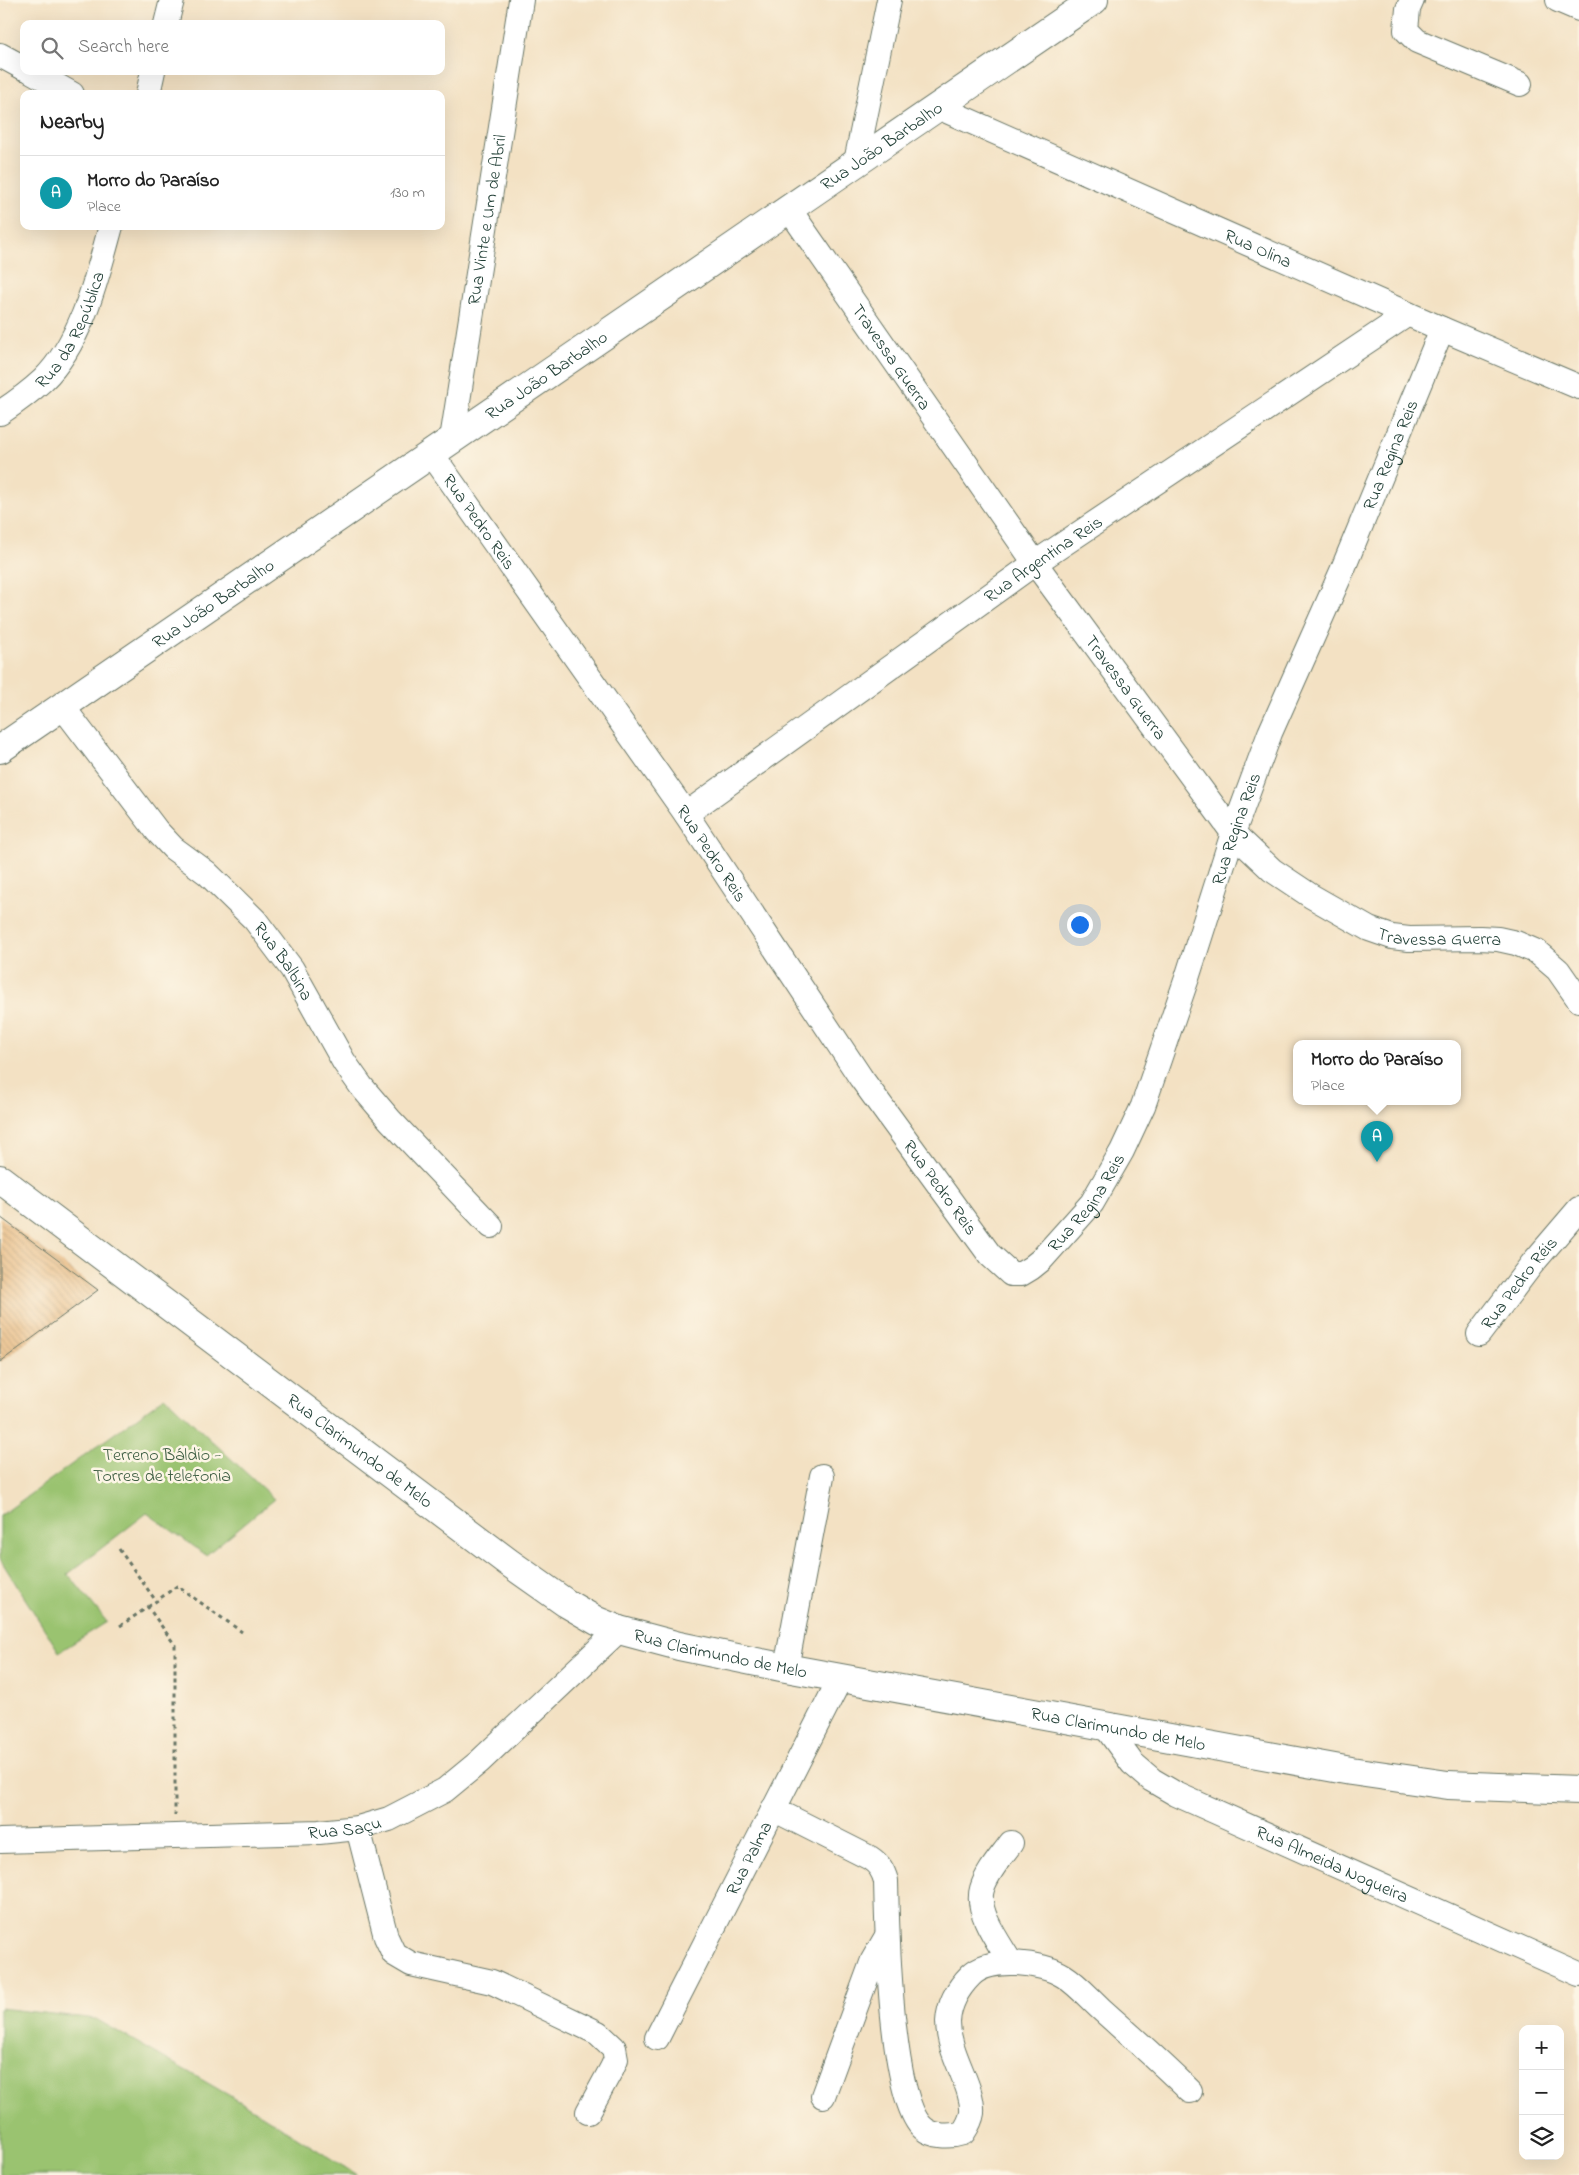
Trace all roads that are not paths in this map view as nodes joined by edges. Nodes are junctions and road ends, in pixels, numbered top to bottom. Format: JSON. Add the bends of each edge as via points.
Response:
{"nodes":[{"id":1,"x":172,"y":0,"type":"edge"},
{"id":2,"x":521,"y":0,"type":"edge"},
{"id":3,"x":889,"y":0,"type":"edge"},
{"id":4,"x":1094,"y":0,"type":"edge"},
{"id":5,"x":1412,"y":0,"type":"edge"},
{"id":6,"x":1558,"y":0,"type":"edge"},
{"id":7,"x":1579,"y":9,"type":"edge"},
{"id":8,"x":167,"y":20,"type":"edge"},
{"id":9,"x":0,"y":55,"type":"edge"},
{"id":10,"x":20,"y":66,"type":"edge"},
{"id":11,"x":37,"y":75,"type":"edge"},
{"id":12,"x":153,"y":75,"type":"edge"},
{"id":13,"x":1520,"y":84,"type":"dead end"},
{"id":14,"x":65,"y":90,"type":"edge"},
{"id":15,"x":149,"y":90,"type":"edge"},
{"id":16,"x":938,"y":107,"type":"junction"},
{"id":17,"x":856,"y":162,"type":"junction"},
{"id":18,"x":789,"y":209,"type":"junction"},
{"id":19,"x":110,"y":230,"type":"edge"},
{"id":20,"x":1408,"y":314,"type":"junction"},
{"id":21,"x":1442,"y":329,"type":"junction"},
{"id":22,"x":1579,"y":387,"type":"edge"},
{"id":23,"x":0,"y":413,"type":"edge"},
{"id":24,"x":442,"y":446,"type":"junction"},
{"id":25,"x":1035,"y":562,"type":"junction"},
{"id":26,"x":62,"y":706,"type":"junction"},
{"id":27,"x":0,"y":750,"type":"edge"},
{"id":28,"x":686,"y":814,"type":"junction"},
{"id":29,"x":1233,"y":833,"type":"junction"},
{"id":30,"x":1579,"y":1000,"type":"edge"},
{"id":31,"x":0,"y":1179,"type":"edge"},
{"id":32,"x":1579,"y":1209,"type":"edge"},
{"id":33,"x":491,"y":1226,"type":"dead end"},
{"id":34,"x":990,"y":1255,"type":"joint"},
{"id":35,"x":1479,"y":1334,"type":"dead end"},
{"id":36,"x":822,"y":1476,"type":"dead end"},
{"id":37,"x":619,"y":1630,"type":"junction"},
{"id":38,"x":786,"y":1668,"type":"junction"},
{"id":39,"x":841,"y":1677,"type":"junction"},
{"id":40,"x":1105,"y":1726,"type":"junction"},
{"id":41,"x":1579,"y":1790,"type":"edge"},
{"id":42,"x":773,"y":1809,"type":"junction"},
{"id":43,"x":358,"y":1828,"type":"junction"},
{"id":44,"x":0,"y":1841,"type":"edge"},
{"id":45,"x":1011,"y":1843,"type":"dead end"},
{"id":46,"x":887,"y":1936,"type":"junction"},
{"id":47,"x":1011,"y":1963,"type":"junction"},
{"id":48,"x":1579,"y":1974,"type":"edge"},
{"id":49,"x":657,"y":2038,"type":"dead end"},
{"id":50,"x":1190,"y":2091,"type":"dead end"},
{"id":51,"x":823,"y":2096,"type":"dead end"},
{"id":52,"x":588,"y":2112,"type":"dead end"}],
"edges":[{"from":1,"to":8,"type":"street"},
{"from":2,"to":24,"type":"street","name":"Rua Vinte e Um de Abril"},
{"from":3,"to":17,"type":"street"},
{"from":4,"to":16,"type":"main road","name":"Rua João Barbalho"},
{"from":5,"to":13,"type":"street","via":[[1406,30],[1416,41]]},
{"from":6,"to":7,"type":"street"},
{"from":9,"to":10,"type":"street"},
{"from":11,"to":14,"type":"street"},
{"from":12,"to":15,"type":"street"},
{"from":16,"to":17,"type":"main road","name":"Rua João Barbalho"},
{"from":16,"to":20,"type":"street","name":"Rua Olina"},
{"from":17,"to":18,"type":"main road","name":"Rua João Barbalho"},
{"from":18,"to":24,"type":"main road","name":"Rua João Barbalho"},
{"from":18,"to":25,"type":"street","name":"Travessa Guerra"},
{"from":19,"to":23,"type":"street","name":"Rua da República","via":[[95,284],[79,326],[62,356],[44,379]]},
{"from":20,"to":21,"type":"street","name":"Rua Olina"},
{"from":20,"to":25,"type":"street","name":"Rua Argentina Reis"},
{"from":21,"to":22,"type":"street","name":"Rua Olina"},
{"from":21,"to":29,"type":"street","name":"Rua Regina Reis","via":[[1342,571],[1270,733]]},
{"from":24,"to":26,"type":"main road","name":"Rua João Barbalho"},
{"from":24,"to":28,"type":"street","name":"Rua Pedro Reis"},
{"from":25,"to":28,"type":"street","name":"Rua Argentina Reis"},
{"from":25,"to":29,"type":"street","name":"Travessa Guerra"},
{"from":26,"to":27,"type":"main road","name":"Rua João Barbalho"},
{"from":26,"to":33,"type":"street","name":"Rua Balbina","via":[[157,831],[173,848],[207,873],[255,920],[292,969],[361,1086]]},
{"from":28,"to":34,"type":"street","name":"Rua Pedro Reis","via":[[861,1078]]},
{"from":29,"to":30,"type":"street","name":"Travessa Guerra","via":[[1272,870],[1369,928],[1392,937],[1409,939],[1498,938],[1516,943],[1537,952],[1558,970]]},
{"from":29,"to":34,"type":"street","name":"Rua Regina Reis","via":[[1142,1106],[1109,1176],[1092,1203],[1041,1260],[1026,1271],[1011,1274]]},
{"from":31,"to":37,"type":"main road","name":"Rua Clarimundo de Melo","via":[[508,1562],[566,1603]]},
{"from":32,"to":35,"type":"street","name":"Rua Pedro Réis"},
{"from":36,"to":38,"type":"street"},
{"from":37,"to":38,"type":"main road","name":"Rua Clarimundo de Melo"},
{"from":37,"to":43,"type":"street","name":"Rua Saçu","via":[[445,1790],[389,1819]]},
{"from":38,"to":39,"type":"main road","name":"Rua Clarimundo de Melo"},
{"from":39,"to":40,"type":"main road","name":"Rua Clarimundo de Melo"},
{"from":39,"to":42,"type":"street","name":"Rua Palma"},
{"from":40,"to":41,"type":"main road","name":"Rua Clarimundo de Melo","via":[[1448,1784]]},
{"from":40,"to":48,"type":"street","name":"Rua Almeida Nogueira","via":[[1132,1763],[1176,1794]]},
{"from":42,"to":46,"type":"street","via":[[878,1864],[886,1881]]},
{"from":42,"to":49,"type":"street","name":"Rua Palma"},
{"from":43,"to":44,"type":"street","name":"Rua Saçu","via":[[319,1832]]},
{"from":43,"to":52,"type":"street","via":[[386,1937],[394,1954],[411,1964],[492,1982],[598,2034],[614,2048],[616,2058],[612,2068]]},
{"from":45,"to":47,"type":"street","via":[[981,1890],[981,1902],[986,1921]]},
{"from":46,"to":47,"type":"street","via":[[893,2026],[907,2096],[923,2128],[936,2134],[953,2136],[963,2133],[972,2113],[971,2100],[950,2043],[948,2020],[952,2001],[962,1984],[977,1969]]},
{"from":46,"to":51,"type":"street","via":[[873,1960]]},
{"from":47,"to":50,"type":"street","via":[[1035,1966],[1064,1976]]}]}
